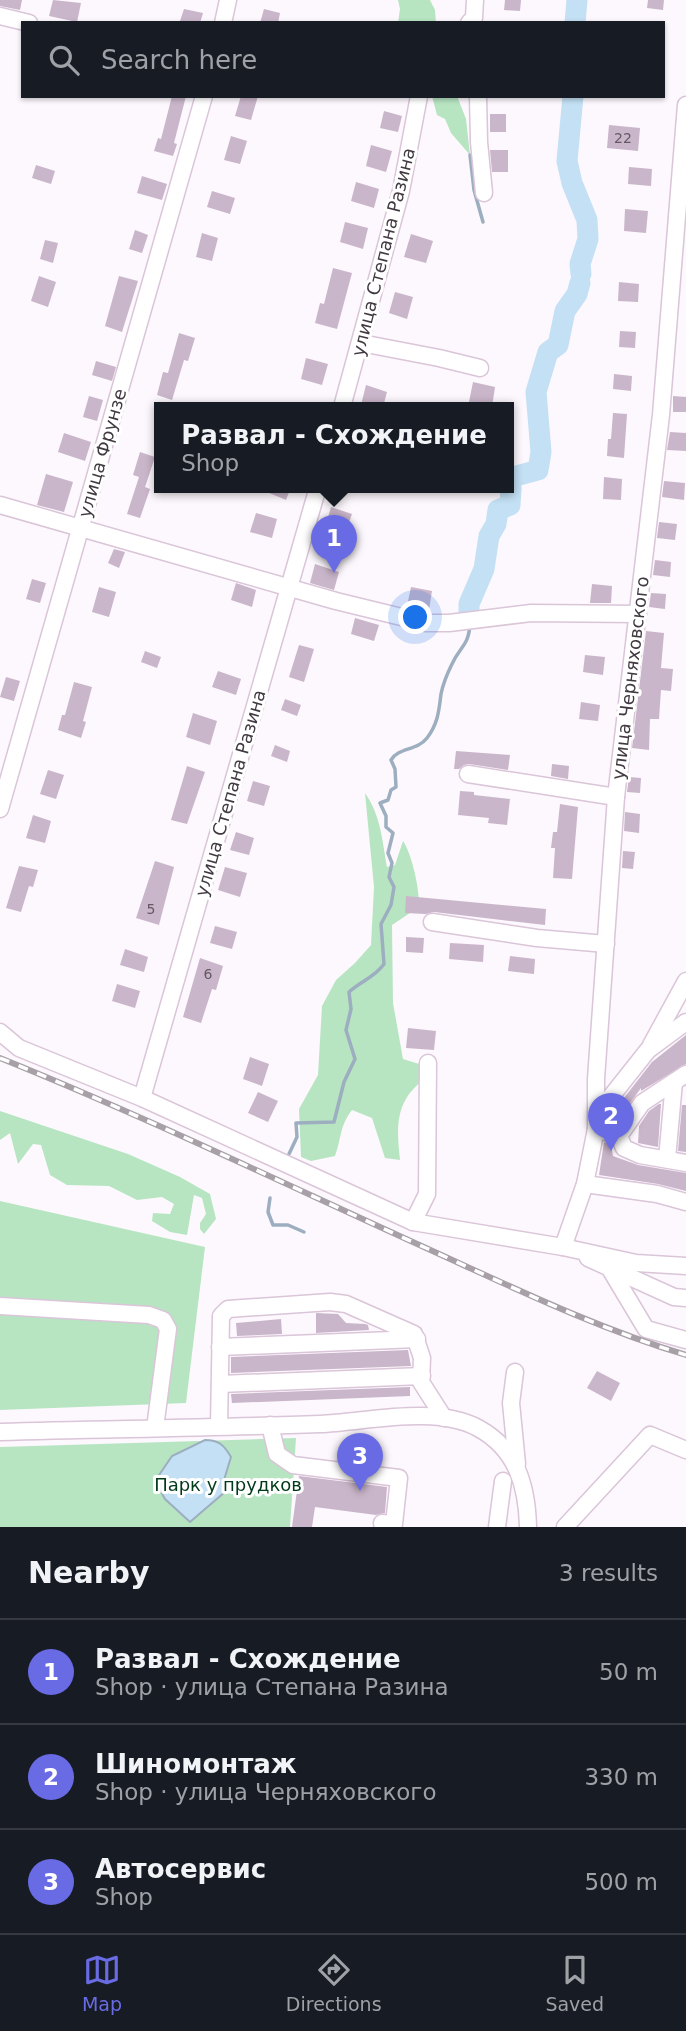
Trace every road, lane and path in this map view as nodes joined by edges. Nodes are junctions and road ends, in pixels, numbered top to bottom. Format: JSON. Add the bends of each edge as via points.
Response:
{"nodes":[{"id":1,"x":228,"y":0,"type":"edge"},
{"id":2,"x":475,"y":0,"type":"edge"},
{"id":3,"x":0,"y":16,"type":"edge"},
{"id":4,"x":21,"y":21,"type":"edge"},
{"id":5,"x":223,"y":21,"type":"edge"},
{"id":6,"x":472,"y":21,"type":"edge"},
{"id":7,"x":203,"y":98,"type":"edge"},
{"id":8,"x":419,"y":98,"type":"edge"},
{"id":9,"x":478,"y":98,"type":"edge"},
{"id":10,"x":686,"y":105,"type":"edge"},
{"id":11,"x":683,"y":182,"type":"edge"},
{"id":12,"x":484,"y":193,"type":"dead end"},
{"id":13,"x":361,"y":343,"type":"junction"},
{"id":14,"x":480,"y":368,"type":"dead end"},
{"id":15,"x":343,"y":402,"type":"edge"},
{"id":16,"x":316,"y":493,"type":"edge"},
{"id":17,"x":0,"y":505,"type":"edge"},
{"id":18,"x":81,"y":527,"type":"junction"},
{"id":19,"x":288,"y":587,"type":"junction"},
{"id":20,"x":638,"y":614,"type":"junction"},
{"id":21,"x":468,"y":774,"type":"dead end"},
{"id":22,"x":616,"y":797,"type":"junction"},
{"id":23,"x":0,"y":809,"type":"edge"},
{"id":24,"x":432,"y":922,"type":"dead end"},
{"id":25,"x":606,"y":944,"type":"junction"},
{"id":26,"x":686,"y":981,"type":"edge"},
{"id":27,"x":686,"y":1022,"type":"edge"},
{"id":28,"x":0,"y":1032,"type":"edge"},
{"id":29,"x":648,"y":1051,"type":"junction"},
{"id":30,"x":428,"y":1063,"type":"dead end"},
{"id":31,"x":680,"y":1078,"type":"edge"},
{"id":32,"x":142,"y":1098,"type":"junction"},
{"id":33,"x":597,"y":1121,"type":"junction"},
{"id":34,"x":619,"y":1136,"type":"junction"},
{"id":35,"x":667,"y":1159,"type":"junction"},
{"id":36,"x":686,"y":1163,"type":"edge"},
{"id":37,"x":585,"y":1184,"type":"junction"},
{"id":38,"x":686,"y":1202,"type":"edge"},
{"id":39,"x":413,"y":1222,"type":"junction"},
{"id":40,"x":563,"y":1247,"type":"junction"},
{"id":41,"x":686,"y":1266,"type":"edge"},
{"id":42,"x":610,"y":1269,"type":"junction"},
{"id":43,"x":686,"y":1298,"type":"edge"},
{"id":44,"x":0,"y":1307,"type":"edge"},
{"id":45,"x":416,"y":1339,"type":"junction"},
{"id":46,"x":686,"y":1340,"type":"edge"},
{"id":47,"x":220,"y":1347,"type":"junction"},
{"id":48,"x":515,"y":1372,"type":"dead end"},
{"id":49,"x":422,"y":1376,"type":"junction"},
{"id":50,"x":220,"y":1384,"type":"junction"},
{"id":51,"x":444,"y":1419,"type":"junction"},
{"id":52,"x":270,"y":1425,"type":"junction"},
{"id":53,"x":219,"y":1426,"type":"junction"},
{"id":54,"x":155,"y":1428,"type":"junction"},
{"id":55,"x":0,"y":1432,"type":"edge"},
{"id":56,"x":686,"y":1450,"type":"edge"},
{"id":57,"x":517,"y":1467,"type":"junction"},
{"id":58,"x":503,"y":1481,"type":"dead end"},
{"id":59,"x":383,"y":1527,"type":"edge"},
{"id":60,"x":498,"y":1527,"type":"edge"},
{"id":61,"x":528,"y":1527,"type":"edge"},
{"id":62,"x":565,"y":1527,"type":"edge"}],
"edges":[{"from":1,"to":5,"type":"street"},
{"from":2,"to":6,"type":"street"},
{"from":3,"to":4,"type":"street"},
{"from":7,"to":18,"type":"street","name":"улица Фрунзе"},
{"from":8,"to":13,"type":"street","name":"улица Степана Разина","via":[[401,191]]},
{"from":9,"to":12,"type":"street"},
{"from":10,"to":11,"type":"street","name":"улица Черняховского"},
{"from":11,"to":20,"type":"street","name":"улица Черняховского"},
{"from":13,"to":14,"type":"street"},
{"from":13,"to":15,"type":"street","name":"улица Степана Разина"},
{"from":16,"to":19,"type":"street","name":"улица Степана Разина"},
{"from":17,"to":18,"type":"street"},
{"from":18,"to":19,"type":"street"},
{"from":18,"to":23,"type":"street","name":"улица Фрунзе"},
{"from":19,"to":20,"type":"street","via":[[426,623],[531,613]]},
{"from":19,"to":32,"type":"street","name":"улица Степана Разина"},
{"from":20,"to":22,"type":"street","name":"улица Черняховского"},
{"from":21,"to":22,"type":"street"},
{"from":22,"to":25,"type":"street","name":"улица Черняховского"},
{"from":24,"to":25,"type":"street"},
{"from":25,"to":33,"type":"street","name":"улица Черняховского"},
{"from":26,"to":29,"type":"street"},
{"from":27,"to":29,"type":"street"},
{"from":28,"to":32,"type":"street","via":[[19,1048]]},
{"from":29,"to":33,"type":"street"},
{"from":30,"to":39,"type":"street","via":[[427,1194]]},
{"from":31,"to":34,"type":"street","via":[[642,1103]]},
{"from":31,"to":35,"type":"street"},
{"from":32,"to":39,"type":"street"},
{"from":33,"to":34,"type":"street"},
{"from":33,"to":37,"type":"street","name":"улица Черняховского"},
{"from":34,"to":35,"type":"street","via":[[624,1148]]},
{"from":35,"to":36,"type":"street"},
{"from":37,"to":38,"type":"street"},
{"from":37,"to":40,"type":"street","name":"улица Черняховского"},
{"from":39,"to":40,"type":"street"},
{"from":40,"to":41,"type":"street","via":[[636,1263]]},
{"from":40,"to":42,"type":"street"},
{"from":42,"to":43,"type":"street"},
{"from":42,"to":46,"type":"street","via":[[646,1329]]},
{"from":44,"to":54,"type":"street","via":[[149,1315],[163,1320],[168,1329]]},
{"from":45,"to":47,"type":"street"},
{"from":45,"to":47,"type":"street","via":[[414,1334],[346,1304],[330,1302],[228,1309],[221,1317]]},
{"from":45,"to":49,"type":"street"},
{"from":47,"to":50,"type":"street"},
{"from":48,"to":57,"type":"street","via":[[511,1403]]},
{"from":49,"to":50,"type":"street"},
{"from":49,"to":51,"type":"street","via":[[421,1382]]},
{"from":50,"to":53,"type":"street"},
{"from":51,"to":52,"type":"street"},
{"from":51,"to":57,"type":"street","via":[[467,1423],[496,1440]]},
{"from":52,"to":53,"type":"street"},
{"from":52,"to":59,"type":"street","via":[[277,1454],[293,1465],[399,1478],[394,1524],[382,1522]]},
{"from":53,"to":54,"type":"street"},
{"from":54,"to":55,"type":"street"},
{"from":56,"to":62,"type":"street","via":[[650,1435]]},
{"from":57,"to":61,"type":"street"},
{"from":58,"to":60,"type":"street"}]}
